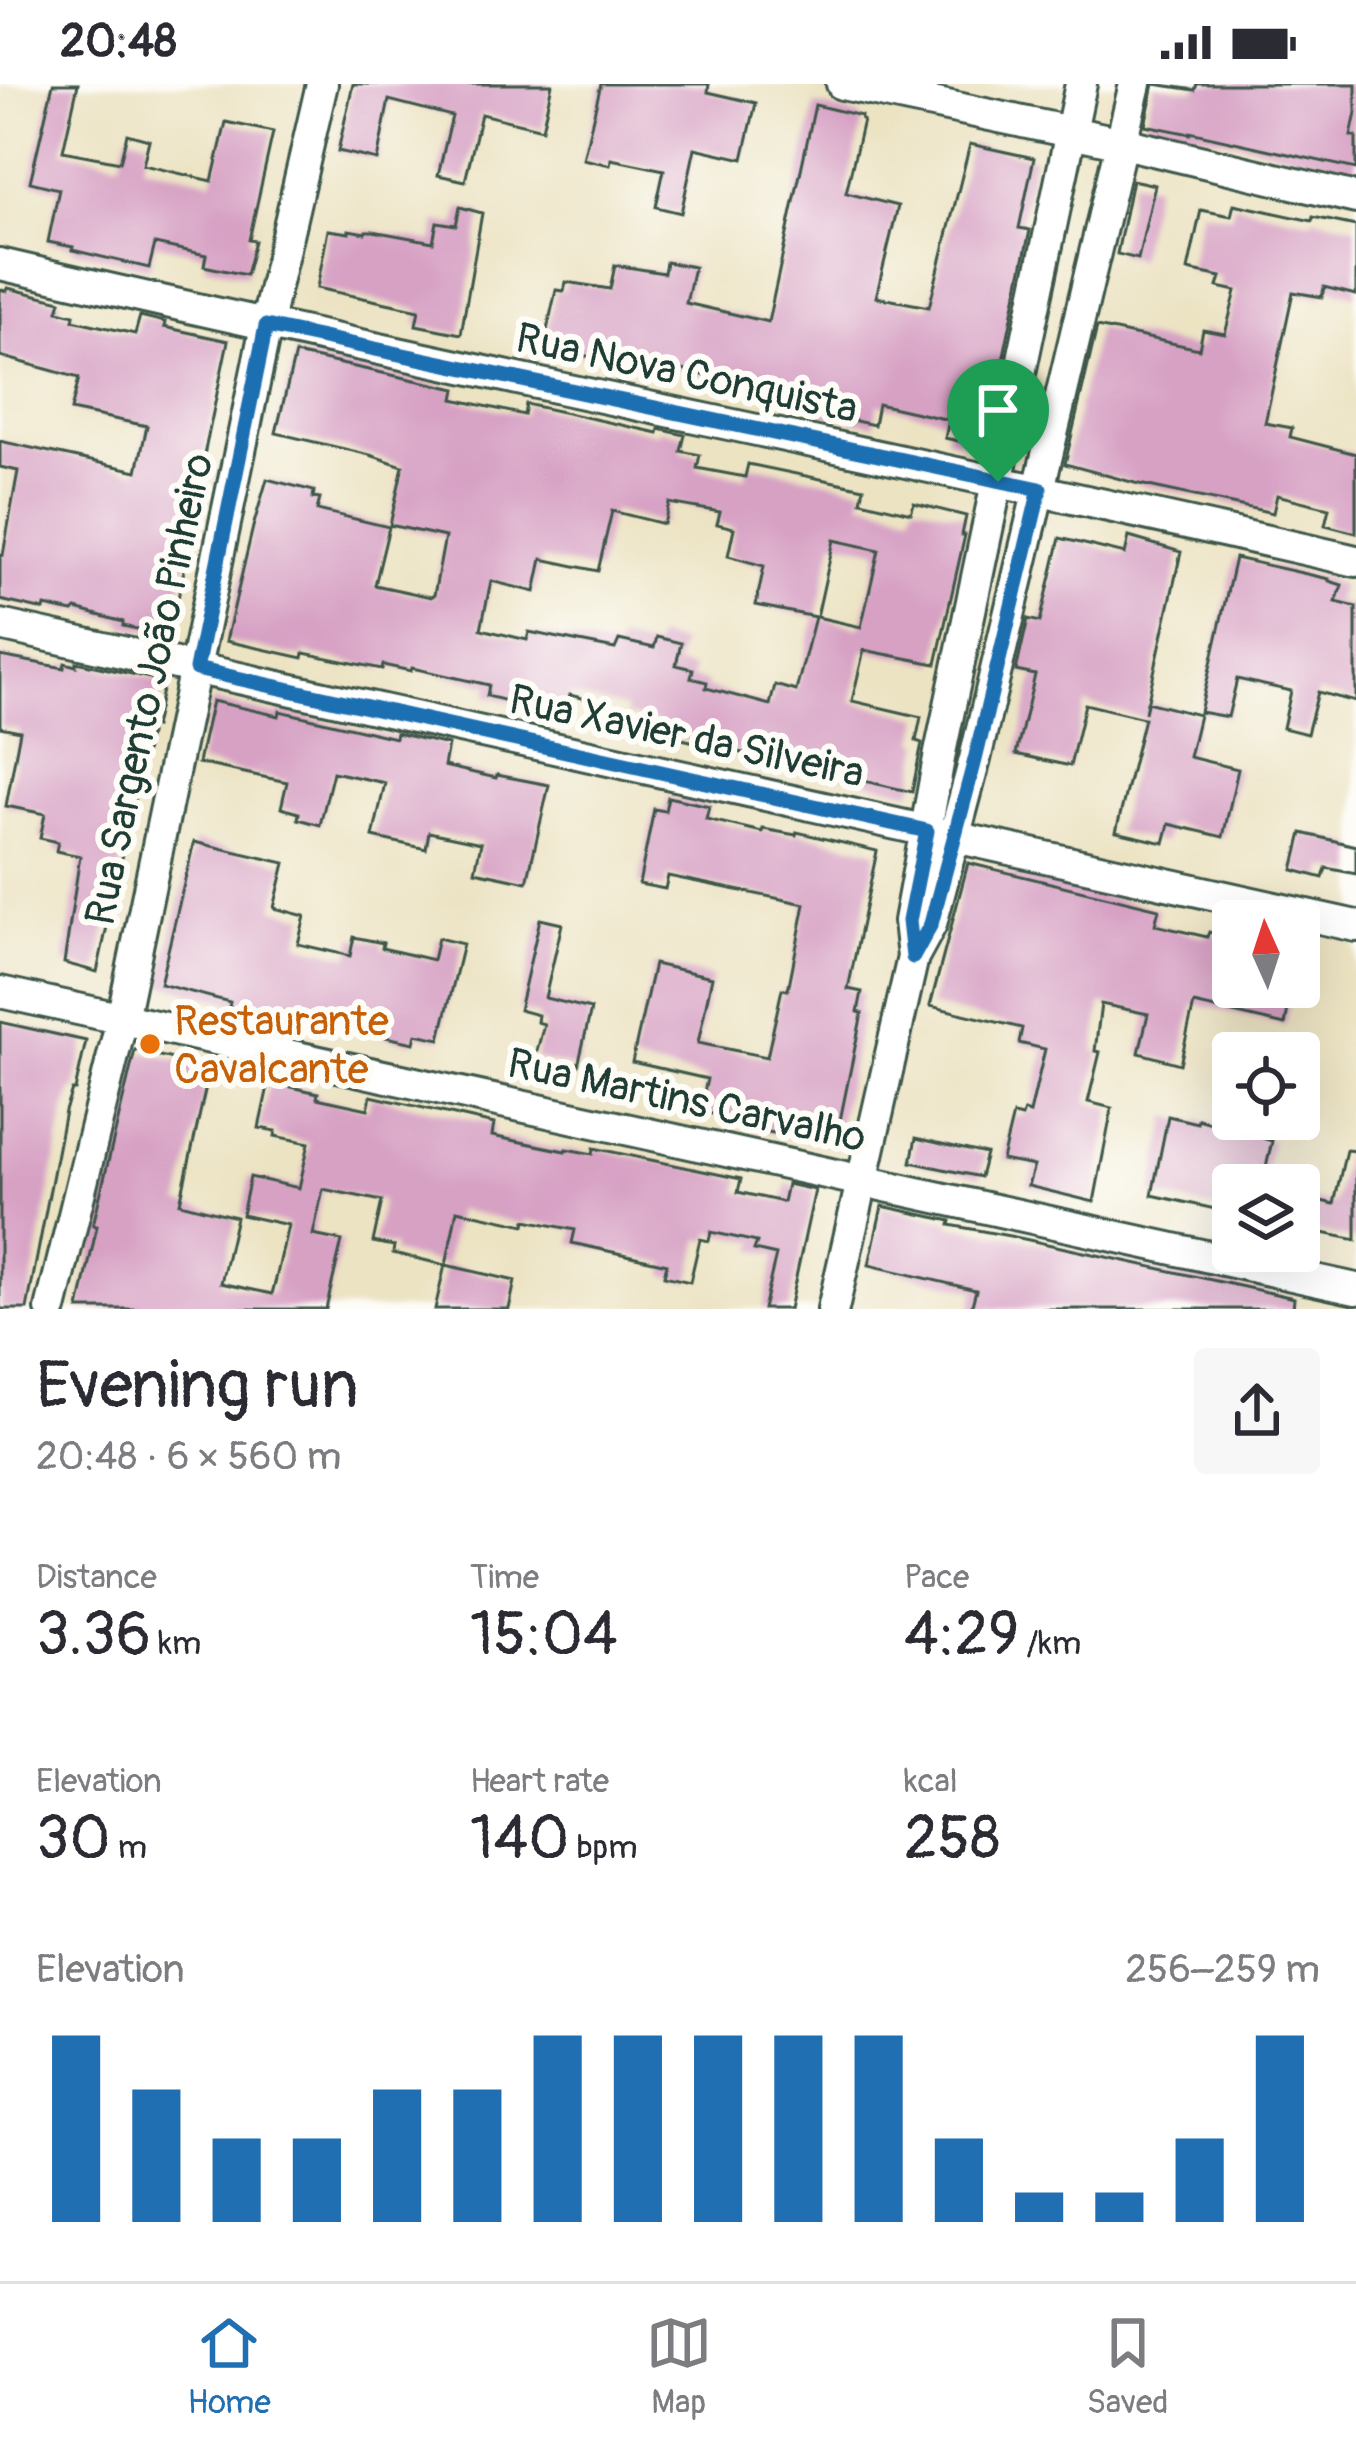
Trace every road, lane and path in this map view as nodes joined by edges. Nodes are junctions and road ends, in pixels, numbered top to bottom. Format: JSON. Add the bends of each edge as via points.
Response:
{"nodes":[{"id":1,"x":322,"y":84,"type":"edge"},
{"id":2,"x":842,"y":84,"type":"edge"},
{"id":3,"x":1081,"y":84,"type":"edge"},
{"id":4,"x":1135,"y":84,"type":"edge"},
{"id":5,"x":1069,"y":132,"type":"junction"},
{"id":6,"x":1123,"y":143,"type":"junction"},
{"id":7,"x":1356,"y":197,"type":"edge"},
{"id":8,"x":0,"y":264,"type":"edge"},
{"id":9,"x":266,"y":326,"type":"junction"},
{"id":10,"x":998,"y":482,"type":"junction"},
{"id":11,"x":1040,"y":489,"type":"junction"},
{"id":12,"x":1356,"y":561,"type":"edge"},
{"id":13,"x":0,"y":626,"type":"edge"},
{"id":14,"x":196,"y":669,"type":"junction"},
{"id":15,"x":940,"y":834,"type":"junction"},
{"id":16,"x":1356,"y":926,"type":"edge"},
{"id":17,"x":0,"y":992,"type":"edge"},
{"id":18,"x":122,"y":1019,"type":"junction"},
{"id":19,"x":863,"y":1181,"type":"junction"},
{"id":20,"x":1356,"y":1289,"type":"edge"},
{"id":21,"x":50,"y":1309,"type":"edge"},
{"id":22,"x":833,"y":1309,"type":"edge"}],
"edges":[{"from":1,"to":9,"type":"street","name":"Rua Sargento João Pinheiro"},
{"from":2,"to":5,"type":"street"},
{"from":3,"to":5,"type":"street"},
{"from":4,"to":6,"type":"street"},
{"from":5,"to":6,"type":"street"},
{"from":5,"to":10,"type":"street"},
{"from":6,"to":7,"type":"street"},
{"from":6,"to":11,"type":"street"},
{"from":8,"to":9,"type":"street","name":"Rua Nova Conquista"},
{"from":9,"to":10,"type":"street","name":"Rua Nova Conquista"},
{"from":9,"to":14,"type":"street","name":"Rua Sargento João Pinheiro"},
{"from":10,"to":11,"type":"street","name":"Rua Nova Conquista"},
{"from":10,"to":15,"type":"street","via":[[940,753]]},
{"from":11,"to":12,"type":"street","name":"Rua Nova Conquista"},
{"from":11,"to":15,"type":"street","via":[[975,760]]},
{"from":13,"to":14,"type":"street","name":"Rua Xavier da Silveira"},
{"from":14,"to":15,"type":"street","name":"Rua Xavier da Silveira"},
{"from":14,"to":18,"type":"street","name":"Rua Sargento João Pinheiro"},
{"from":15,"to":16,"type":"street","name":"Rua Xavier da Silveira"},
{"from":15,"to":19,"type":"street","via":[[909,921],[913,957]]},
{"from":17,"to":18,"type":"street","name":"Rua Martins Carvalho"},
{"from":18,"to":19,"type":"street","name":"Rua Martins Carvalho"},
{"from":18,"to":21,"type":"street","name":"Rua Sargento João Pinheiro"},
{"from":19,"to":20,"type":"street","name":"Rua Martins Carvalho"},
{"from":19,"to":22,"type":"street"}]}
